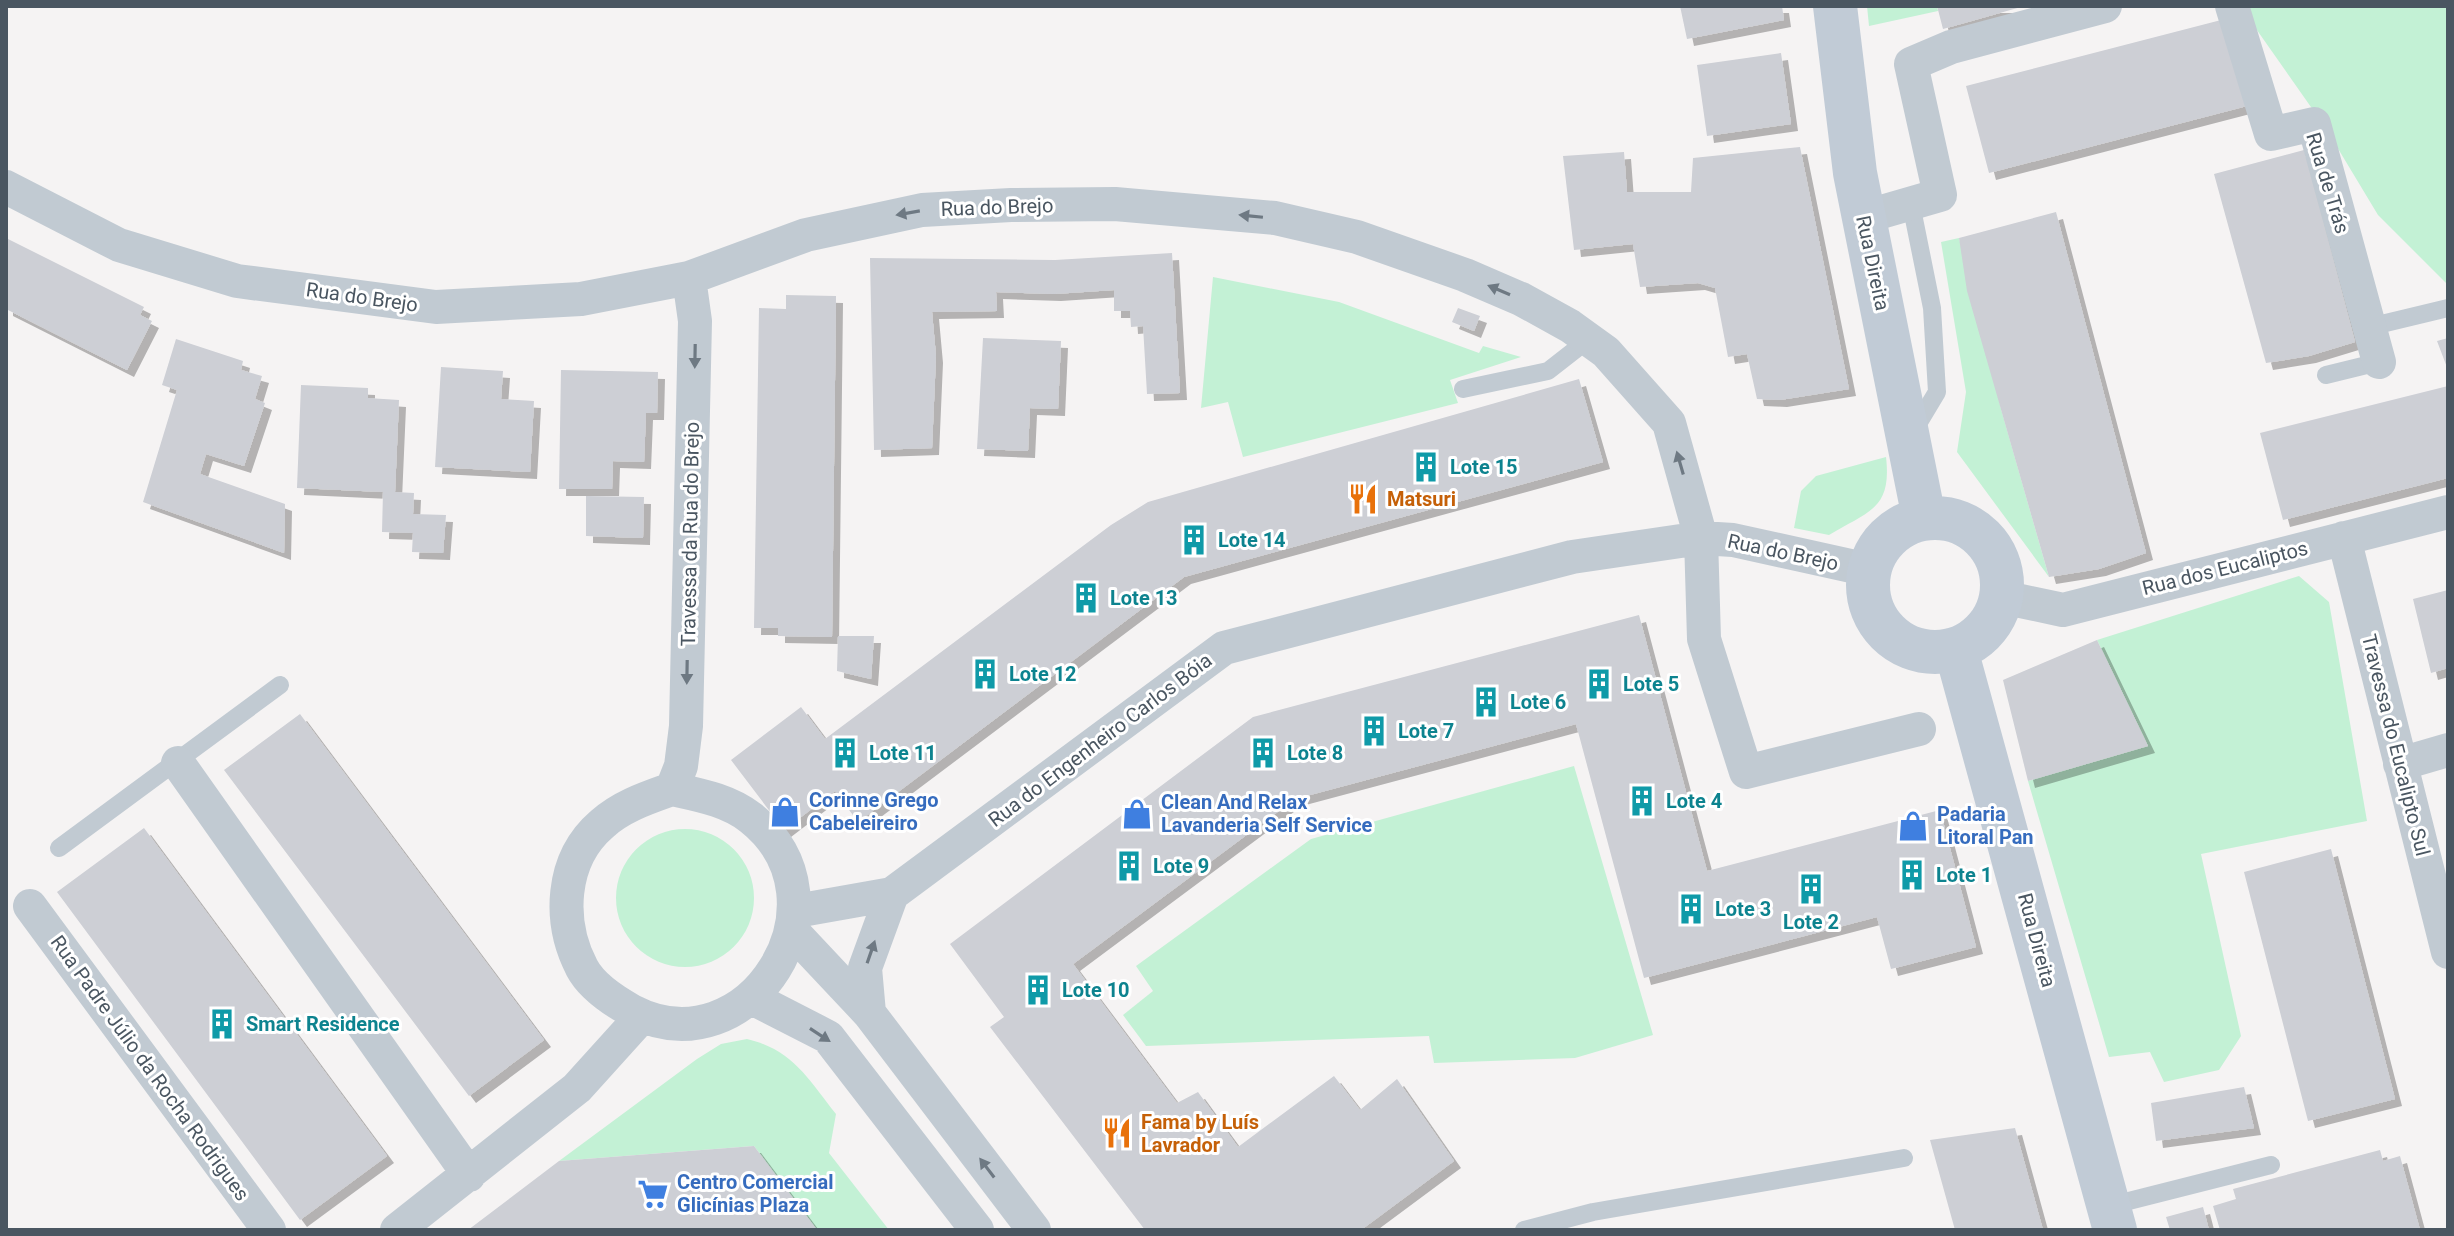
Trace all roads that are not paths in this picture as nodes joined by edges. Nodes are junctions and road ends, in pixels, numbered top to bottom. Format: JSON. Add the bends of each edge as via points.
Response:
{"nodes":[{"id":1,"x":1835,"y":6,"type":"edge"},
{"id":2,"x":2232,"y":6,"type":"edge"},
{"id":3,"x":2086,"y":9,"type":"edge"},
{"id":4,"x":6,"y":187,"type":"edge"},
{"id":5,"x":1911,"y":204,"type":"junction"},
{"id":6,"x":1864,"y":217,"type":"junction"},
{"id":7,"x":689,"y":278,"type":"junction"},
{"id":8,"x":2448,"y":308,"type":"edge"},
{"id":9,"x":2369,"y":327,"type":"junction"},
{"id":10,"x":1589,"y":339,"type":"junction"},
{"id":11,"x":2379,"y":362,"type":"joint"},
{"id":12,"x":2326,"y":375,"type":"dead end"},
{"id":13,"x":1463,"y":389,"type":"dead end"},
{"id":14,"x":1908,"y":441,"type":"junction"},
{"id":15,"x":2448,"y":512,"type":"edge"},
{"id":16,"x":1924,"y":518,"type":"junction"},
{"id":17,"x":1701,"y":538,"type":"junction"},
{"id":18,"x":2344,"y":538,"type":"junction"},
{"id":19,"x":1869,"y":570,"type":"junction"},
{"id":20,"x":2002,"y":597,"type":"junction"},
{"id":21,"x":1956,"y":650,"type":"junction"},
{"id":22,"x":280,"y":685,"type":"dead end"},
{"id":23,"x":1919,"y":729,"type":"dead end"},
{"id":24,"x":2448,"y":750,"type":"edge"},
{"id":25,"x":178,"y":763,"type":"junction"},
{"id":26,"x":2400,"y":764,"type":"junction"},
{"id":27,"x":672,"y":789,"type":"junction"},
{"id":28,"x":59,"y":848,"type":"dead end"},
{"id":29,"x":892,"y":894,"type":"junction"},
{"id":30,"x":30,"y":906,"type":"dead end"},
{"id":31,"x":794,"y":921,"type":"junction"},
{"id":32,"x":2448,"y":952,"type":"edge"},
{"id":33,"x":752,"y":998,"type":"junction"},
{"id":34,"x":869,"y":1013,"type":"junction"},
{"id":35,"x":642,"y":1016,"type":"junction"},
{"id":36,"x":1904,"y":1158,"type":"dead end"},
{"id":37,"x":2271,"y":1165,"type":"dead end"},
{"id":38,"x":469,"y":1175,"type":"junction"},
{"id":39,"x":2112,"y":1218,"type":"edge"},
{"id":40,"x":269,"y":1230,"type":"edge"},
{"id":41,"x":397,"y":1230,"type":"edge"},
{"id":42,"x":977,"y":1230,"type":"edge"},
{"id":43,"x":1034,"y":1230,"type":"edge"},
{"id":44,"x":1524,"y":1230,"type":"edge"}],
"edges":[{"from":1,"to":6,"type":"main road","name":"Rua Direita"},
{"from":2,"to":9,"type":"street","name":"Rua de Trás","via":[[2271,134],[2314,124]]},
{"from":3,"to":5,"type":"street","via":[[1951,47],[1911,64],[1940,195]]},
{"from":4,"to":7,"type":"street","name":"Rua do Brejo","via":[[119,245],[253,283],[436,307],[581,299]]},
{"from":5,"to":6,"type":"street"},
{"from":5,"to":14,"type":"lane","via":[[1932,308],[1937,392]]},
{"from":6,"to":14,"type":"main road","name":"Rua Direita"},
{"from":10,"to":7,"type":"street","name":"Rua do Brejo","one_way":true,"via":[[1521,299],[1357,237],[1275,218],[1115,204],[922,210],[868,219],[806,235]]},
{"from":7,"to":27,"type":"street","name":"Travessa da Rua do Brejo","one_way":true,"via":[[695,321],[686,726]]},
{"from":8,"to":9,"type":"lane"},
{"from":9,"to":11,"type":"street","name":"Rua de Trás"},
{"from":10,"to":13,"type":"lane","via":[[1548,371]]},
{"from":17,"to":10,"type":"street","name":"Rua do Brejo","one_way":true,"via":[[1669,423]]},
{"from":11,"to":12,"type":"lane"},
{"from":14,"to":16,"type":"main road","name":"Rua Direita"},
{"from":15,"to":18,"type":"street","name":"Rua dos Eucaliptos"},
{"from":16,"to":19,"type":"main road","via":[[1885,538]]},
{"from":16,"to":20,"type":"main road","via":[[1946,519],[1984,538],[1996,556]]},
{"from":17,"to":19,"type":"street","name":"Rua do Brejo","via":[[1733,540]]},
{"from":17,"to":23,"type":"street","via":[[1704,639],[1746,772]]},
{"from":17,"to":29,"type":"street","name":"Rua do Engenheiro Carlos Bóia","via":[[1572,557],[1224,648]]},
{"from":18,"to":20,"type":"street","name":"Rua dos Eucaliptos","via":[[2063,610]]},
{"from":18,"to":26,"type":"street","name":"Travessa do Eucalipto Sul"},
{"from":19,"to":21,"type":"main road","via":[[1869,601],[1877,622],[1892,638],[1933,653]]},
{"from":20,"to":21,"type":"main road","via":[[1986,630]]},
{"from":21,"to":39,"type":"main road","name":"Rua Direita"},
{"from":22,"to":25,"type":"lane"},
{"from":24,"to":26,"type":"street"},
{"from":25,"to":28,"type":"lane"},
{"from":25,"to":38,"type":"street"},
{"from":26,"to":32,"type":"street","name":"Travessa do Eucalipto Sul"},
{"from":27,"to":31,"type":"street","via":[[714,798],[749,816],[771,837],[789,871]]},
{"from":27,"to":35,"type":"street","via":[[630,805],[601,824],[577,857],[566,897],[568,937],[584,972],[612,1000]]},
{"from":29,"to":31,"type":"street","name":"Rua do Engenheiro Carlos Bóia"},
{"from":34,"to":29,"type":"street","one_way":true,"via":[[865,968]]},
{"from":30,"to":40,"type":"street","name":"Rua Padre Júlio da Rocha Rodrigues"},
{"from":31,"to":33,"type":"street","via":[[775,974]]},
{"from":31,"to":34,"type":"street"},
{"from":33,"to":35,"type":"street","via":[[716,1017],[681,1023]]},
{"from":33,"to":42,"type":"street","one_way":true,"via":[[828,1037]]},
{"from":43,"to":34,"type":"street","one_way":true},
{"from":35,"to":38,"type":"street","via":[[577,1088]]},
{"from":36,"to":44,"type":"lane","via":[[1593,1212]]},
{"from":37,"to":39,"type":"lane"},
{"from":38,"to":41,"type":"street"}]}
